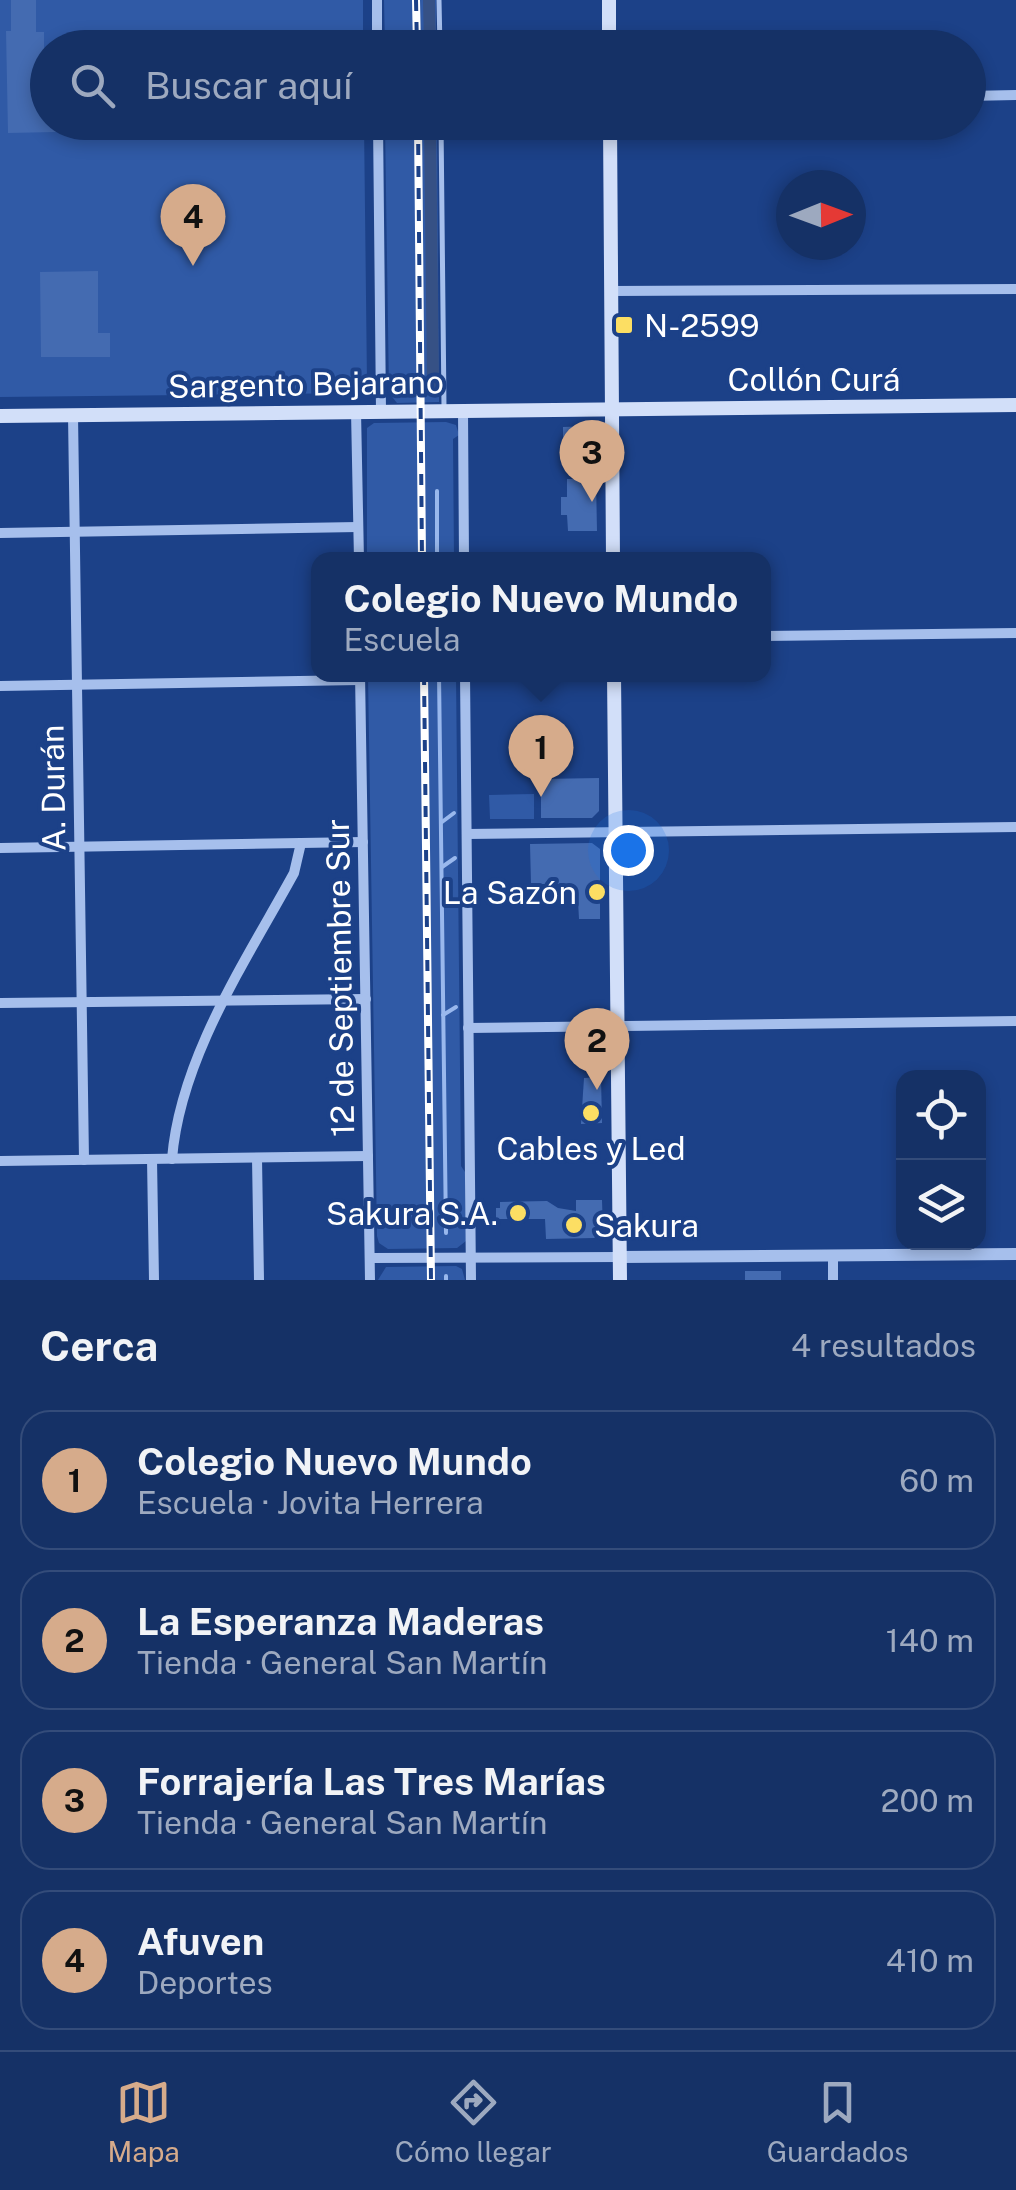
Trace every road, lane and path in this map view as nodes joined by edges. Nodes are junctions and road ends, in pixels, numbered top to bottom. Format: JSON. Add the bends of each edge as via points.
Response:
{"nodes":[{"id":1,"x":377,"y":0,"type":"edge"},
{"id":2,"x":439,"y":0,"type":"edge"},
{"id":3,"x":609,"y":0,"type":"edge"},
{"id":4,"x":377,"y":30,"type":"edge"},
{"id":5,"x":440,"y":30,"type":"edge"},
{"id":6,"x":610,"y":30,"type":"edge"},
{"id":7,"x":1016,"y":95,"type":"edge"},
{"id":8,"x":986,"y":96,"type":"edge"},
{"id":9,"x":378,"y":140,"type":"edge"},
{"id":10,"x":441,"y":140,"type":"edge"},
{"id":11,"x":610,"y":140,"type":"edge"},
{"id":12,"x":1016,"y":288,"type":"edge"},
{"id":13,"x":611,"y":291,"type":"junction"},
{"id":14,"x":1016,"y":404,"type":"edge"},
{"id":15,"x":612,"y":408,"type":"junction"},
{"id":16,"x":444,"y":410,"type":"junction"},
{"id":17,"x":463,"y":410,"type":"junction"},
{"id":18,"x":356,"y":411,"type":"junction"},
{"id":19,"x":381,"y":411,"type":"junction"},
{"id":20,"x":73,"y":415,"type":"junction"},
{"id":21,"x":0,"y":416,"type":"edge"},
{"id":22,"x":358,"y":526,"type":"junction"},
{"id":23,"x":75,"y":532,"type":"junction"},
{"id":24,"x":0,"y":533,"type":"edge"},
{"id":25,"x":359,"y":552,"type":"edge"},
{"id":26,"x":464,"y":552,"type":"edge"},
{"id":27,"x":613,"y":552,"type":"edge"},
{"id":28,"x":1016,"y":633,"type":"edge"},
{"id":29,"x":771,"y":636,"type":"edge"},
{"id":30,"x":311,"y":678,"type":"edge"},
{"id":31,"x":360,"y":682,"type":"edge"},
{"id":32,"x":465,"y":682,"type":"edge"},
{"id":33,"x":614,"y":682,"type":"edge"},
{"id":34,"x":77,"y":684,"type":"junction"},
{"id":35,"x":0,"y":686,"type":"edge"},
{"id":36,"x":1016,"y":828,"type":"edge"},
{"id":37,"x":616,"y":832,"type":"junction"},
{"id":38,"x":466,"y":834,"type":"junction"},
{"id":39,"x":363,"y":842,"type":"junction"},
{"id":40,"x":301,"y":843,"type":"junction"},
{"id":41,"x":79,"y":846,"type":"junction"},
{"id":42,"x":0,"y":848,"type":"edge"},
{"id":43,"x":366,"y":999,"type":"junction"},
{"id":44,"x":225,"y":1001,"type":"junction"},
{"id":45,"x":81,"y":1002,"type":"junction"},
{"id":46,"x":0,"y":1003,"type":"edge"},
{"id":47,"x":1016,"y":1021,"type":"edge"},
{"id":48,"x":618,"y":1026,"type":"junction"},
{"id":49,"x":468,"y":1028,"type":"junction"},
{"id":50,"x":368,"y":1156,"type":"junction"},
{"id":51,"x":172,"y":1158,"type":"junction"},
{"id":52,"x":257,"y":1158,"type":"junction"},
{"id":53,"x":152,"y":1159,"type":"junction"},
{"id":54,"x":0,"y":1160,"type":"edge"},
{"id":55,"x":84,"y":1160,"type":"junction"},
{"id":56,"x":1016,"y":1254,"type":"edge"},
{"id":57,"x":833,"y":1255,"type":"junction"},
{"id":58,"x":620,"y":1257,"type":"junction"},
{"id":59,"x":370,"y":1258,"type":"junction"},
{"id":60,"x":470,"y":1258,"type":"junction"},
{"id":61,"x":154,"y":1280,"type":"edge"},
{"id":62,"x":258,"y":1280,"type":"edge"},
{"id":63,"x":370,"y":1280,"type":"edge"},
{"id":64,"x":471,"y":1280,"type":"edge"},
{"id":65,"x":620,"y":1280,"type":"edge"},
{"id":66,"x":833,"y":1280,"type":"edge"}],
"edges":[{"from":1,"to":4,"type":"street"},
{"from":2,"to":5,"type":"lane"},
{"from":3,"to":6,"type":"main road"},
{"from":7,"to":8,"type":"street"},
{"from":9,"to":19,"type":"street"},
{"from":10,"to":16,"type":"lane"},
{"from":11,"to":13,"type":"main road"},
{"from":12,"to":13,"type":"street"},
{"from":13,"to":15,"type":"main road"},
{"from":14,"to":15,"type":"main road","name":"Collón Curá"},
{"from":15,"to":17,"type":"main road","name":"Sargento Bejarano"},
{"from":15,"to":27,"type":"main road"},
{"from":16,"to":17,"type":"main road","name":"Sargento Bejarano"},
{"from":16,"to":19,"type":"main road","name":"Sargento Bejarano"},
{"from":17,"to":26,"type":"street"},
{"from":18,"to":19,"type":"main road","name":"Sargento Bejarano"},
{"from":18,"to":20,"type":"main road","name":"Sargento Bejarano"},
{"from":18,"to":22,"type":"street"},
{"from":20,"to":21,"type":"main road","name":"Sargento Bejarano"},
{"from":20,"to":23,"type":"street","name":"A. Durán"},
{"from":22,"to":23,"type":"street"},
{"from":22,"to":25,"type":"street"},
{"from":23,"to":24,"type":"street"},
{"from":23,"to":34,"type":"street","name":"A. Durán"},
{"from":28,"to":29,"type":"street"},
{"from":30,"to":34,"type":"street"},
{"from":31,"to":39,"type":"street","name":"12 de Septiembre Sur"},
{"from":32,"to":38,"type":"street"},
{"from":33,"to":37,"type":"main road"},
{"from":34,"to":35,"type":"street"},
{"from":34,"to":41,"type":"street","name":"A. Durán"},
{"from":36,"to":37,"type":"street"},
{"from":37,"to":38,"type":"street"},
{"from":37,"to":48,"type":"main road"},
{"from":38,"to":49,"type":"street"},
{"from":39,"to":40,"type":"street"},
{"from":39,"to":43,"type":"street","name":"12 de Septiembre Sur"},
{"from":40,"to":41,"type":"street"},
{"from":40,"to":44,"type":"street","via":[[294,873]]},
{"from":41,"to":42,"type":"street"},
{"from":41,"to":45,"type":"street","name":"A. Durán"},
{"from":43,"to":44,"type":"street"},
{"from":43,"to":50,"type":"street","name":"12 de Septiembre Sur"},
{"from":44,"to":45,"type":"street"},
{"from":44,"to":51,"type":"street","via":[[199,1056]]},
{"from":45,"to":46,"type":"street"},
{"from":45,"to":55,"type":"street","name":"A. Durán"},
{"from":47,"to":48,"type":"street"},
{"from":48,"to":49,"type":"street"},
{"from":48,"to":58,"type":"main road"},
{"from":49,"to":60,"type":"street"},
{"from":50,"to":52,"type":"street"},
{"from":50,"to":59,"type":"street","name":"12 de Septiembre Sur"},
{"from":51,"to":52,"type":"street"},
{"from":51,"to":53,"type":"street"},
{"from":52,"to":62,"type":"street"},
{"from":53,"to":55,"type":"street"},
{"from":53,"to":61,"type":"street"},
{"from":54,"to":55,"type":"street"},
{"from":56,"to":57,"type":"street"},
{"from":57,"to":58,"type":"street"},
{"from":57,"to":66,"type":"street"},
{"from":58,"to":60,"type":"street"},
{"from":58,"to":65,"type":"main road"},
{"from":59,"to":60,"type":"street"},
{"from":59,"to":63,"type":"street","name":"12 de Septiembre Sur"},
{"from":60,"to":64,"type":"street"}]}
